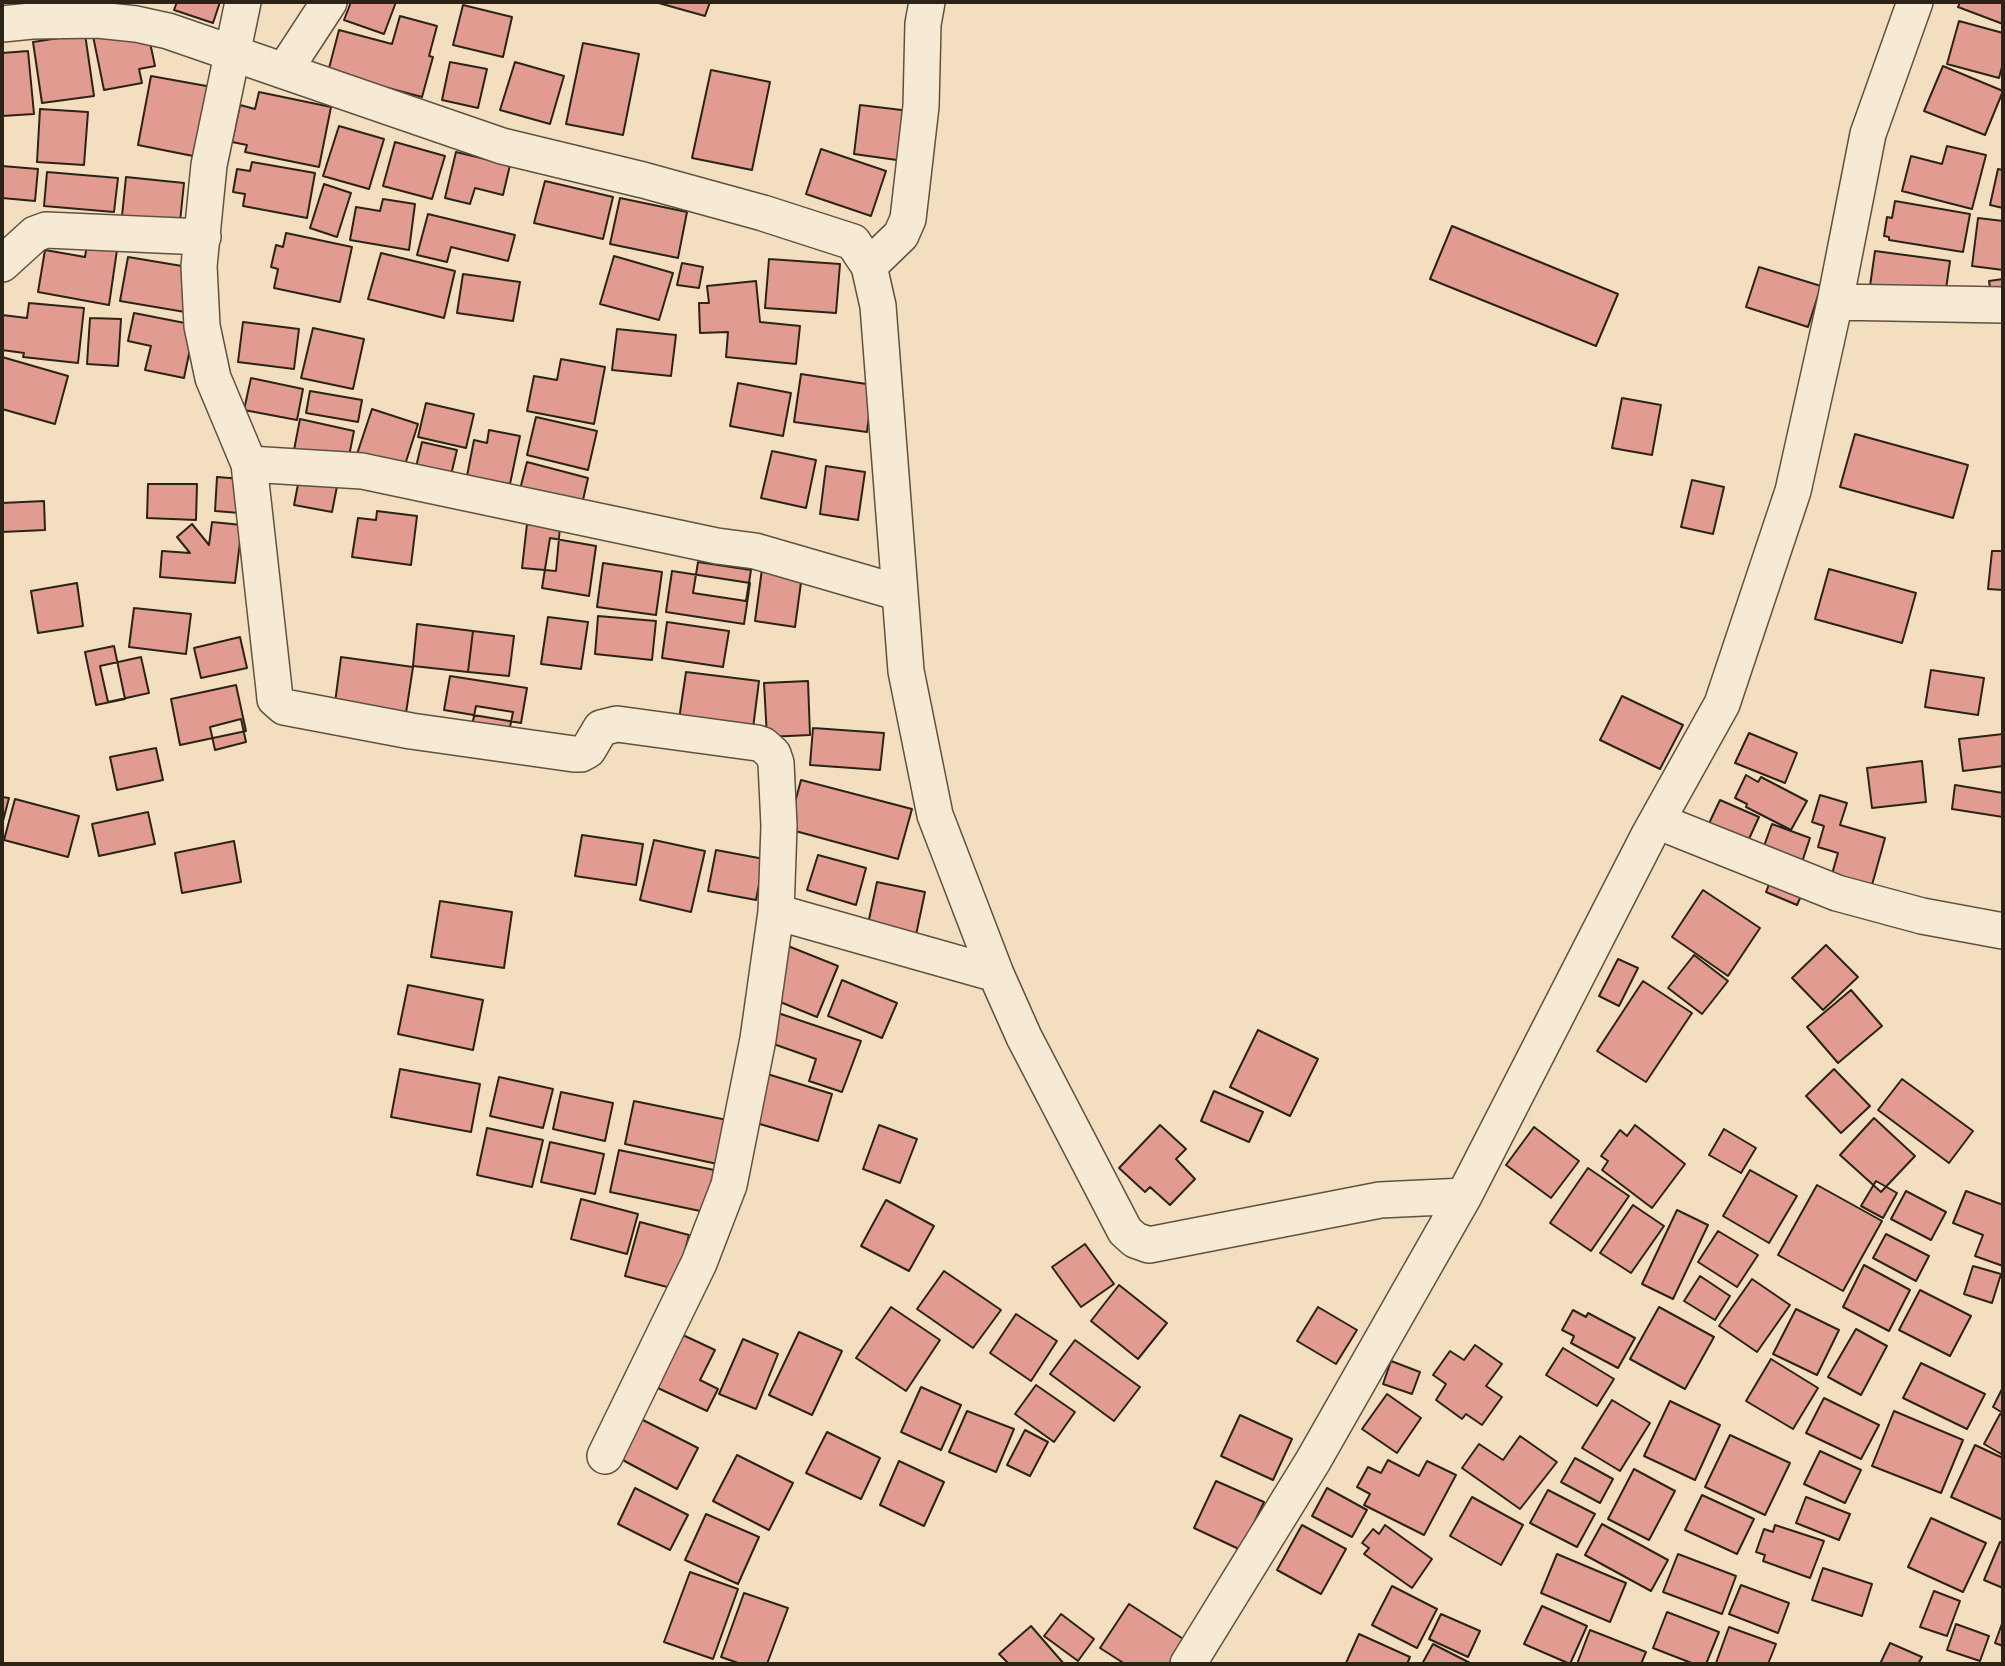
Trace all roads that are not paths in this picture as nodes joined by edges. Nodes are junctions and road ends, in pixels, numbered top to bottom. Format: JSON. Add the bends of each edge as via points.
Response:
{"nodes":[{"id":1,"x":243,"y":2,"type":"edge"},
{"id":2,"x":329,"y":2,"type":"edge"},
{"id":3,"x":927,"y":2,"type":"edge"},
{"id":4,"x":1915,"y":2,"type":"edge"},
{"id":5,"x":2,"y":24,"type":"edge"},
{"id":6,"x":232,"y":53,"type":"junction"},
{"id":7,"x":284,"y":71,"type":"junction"},
{"id":8,"x":203,"y":237,"type":"junction"},
{"id":9,"x":2,"y":264,"type":"edge"},
{"id":10,"x":869,"y":266,"type":"junction"},
{"id":11,"x":1835,"y":302,"type":"junction"},
{"id":12,"x":2003,"y":305,"type":"edge"},
{"id":13,"x":250,"y":464,"type":"junction"},
{"id":14,"x":900,"y":593,"type":"junction"},
{"id":15,"x":1657,"y":821,"type":"junction"},
{"id":16,"x":776,"y":912,"type":"junction"},
{"id":17,"x":2003,"y":931,"type":"edge"},
{"id":18,"x":996,"y":974,"type":"junction"},
{"id":19,"x":1464,"y":1196,"type":"junction"},
{"id":20,"x":605,"y":1456,"type":"dead end"},
{"id":21,"x":1188,"y":1664,"type":"edge"}],
"edges":[{"from":1,"to":6,"type":"street"},
{"from":2,"to":7,"type":"street"},
{"from":3,"to":10,"type":"street","via":[[908,219],[901,234]]},
{"from":4,"to":11,"type":"street","via":[[1868,134]]},
{"from":5,"to":6,"type":"street","via":[[99,20],[136,24]]},
{"from":6,"to":7,"type":"street"},
{"from":6,"to":8,"type":"street","via":[[209,165]]},
{"from":7,"to":10,"type":"street","via":[[502,146],[643,180],[853,242]]},
{"from":8,"to":9,"type":"street","via":[[46,230],[35,234]]},
{"from":8,"to":13,"type":"street","via":[[199,266],[202,326],[213,378]]},
{"from":10,"to":14,"type":"street","via":[[881,331]]},
{"from":11,"to":12,"type":"street"},
{"from":11,"to":15,"type":"street","via":[[1793,491],[1722,704]]},
{"from":13,"to":14,"type":"street","via":[[362,471],[755,551]]},
{"from":13,"to":16,"type":"street","via":[[275,699],[284,707],[574,754],[588,750],[601,728],[617,724],[764,745],[776,763]]},
{"from":14,"to":18,"type":"street","via":[[906,671],[936,815]]},
{"from":15,"to":17,"type":"street","via":[[1837,892]]},
{"from":15,"to":19,"type":"street"},
{"from":16,"to":18,"type":"street"},
{"from":16,"to":20,"type":"street","via":[[758,1039],[729,1185],[699,1263]]},
{"from":18,"to":19,"type":"street","via":[[1125,1231],[1135,1240],[1149,1245],[1380,1200]]},
{"from":19,"to":21,"type":"street","via":[[1313,1461]]}]}
